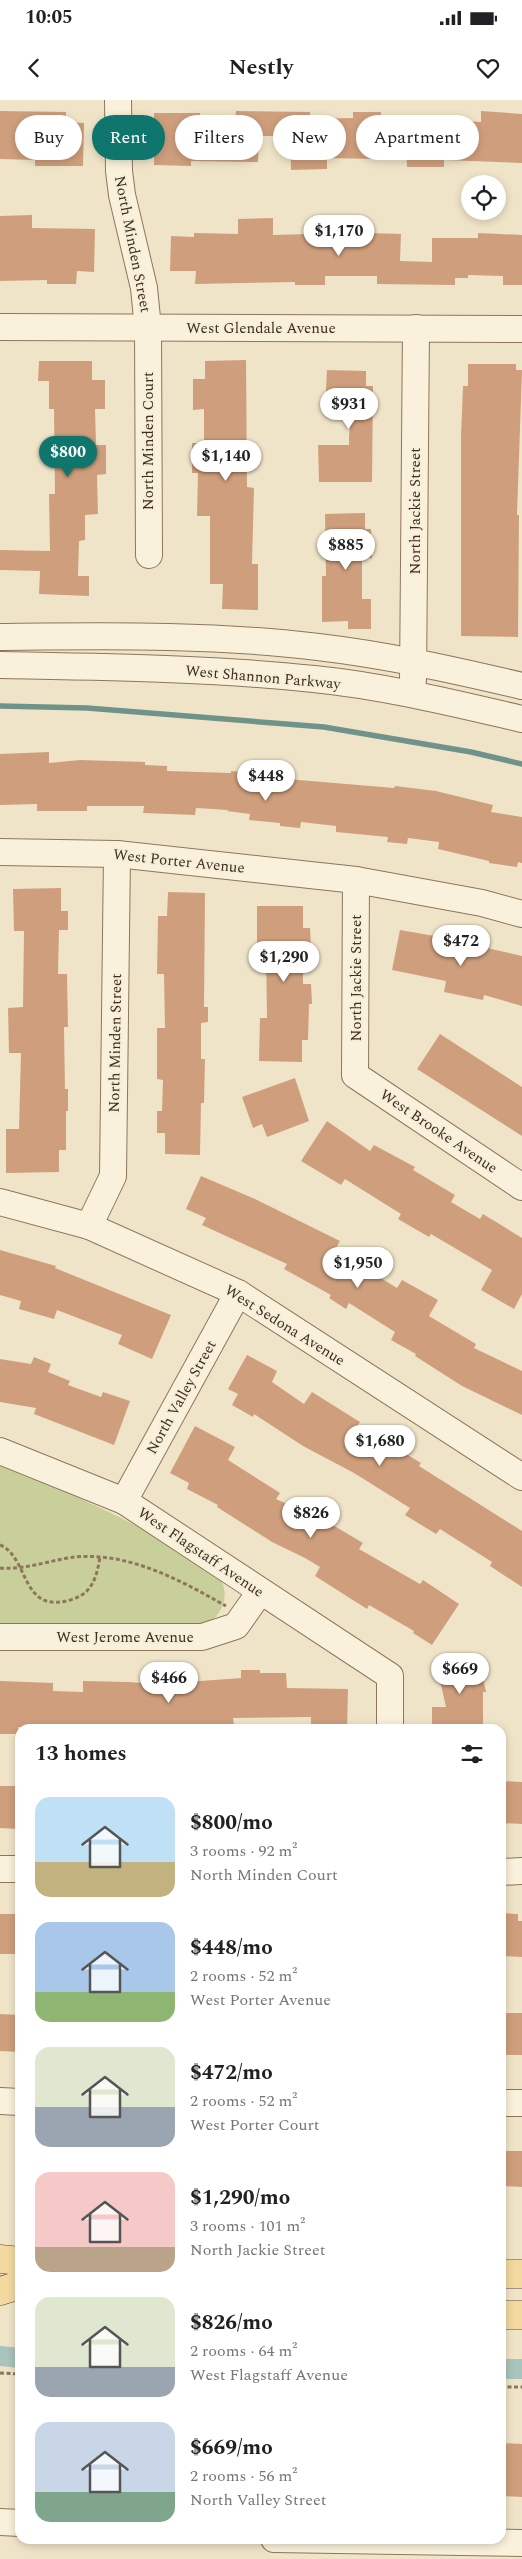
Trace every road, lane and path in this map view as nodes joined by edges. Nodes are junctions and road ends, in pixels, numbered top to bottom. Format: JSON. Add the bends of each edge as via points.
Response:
{"nodes":[{"id":1,"x":118,"y":100,"type":"edge"},
{"id":2,"x":0,"y":327,"type":"edge"},
{"id":3,"x":148,"y":328,"type":"junction"},
{"id":4,"x":416,"y":328,"type":"junction"},
{"id":5,"x":522,"y":329,"type":"edge"},
{"id":6,"x":149,"y":554,"type":"dead end"},
{"id":7,"x":0,"y":637,"type":"edge"},
{"id":8,"x":414,"y":662,"type":"junction"},
{"id":9,"x":0,"y":665,"type":"edge"},
{"id":10,"x":522,"y":686,"type":"edge"},
{"id":11,"x":412,"y":694,"type":"junction"},
{"id":12,"x":522,"y":719,"type":"edge"},
{"id":13,"x":0,"y":852,"type":"edge"},
{"id":14,"x":117,"y":854,"type":"junction"},
{"id":15,"x":356,"y":880,"type":"junction"},
{"id":16,"x":522,"y":914,"type":"edge"},
{"id":17,"x":355,"y":1075,"type":"joint"},
{"id":18,"x":522,"y":1187,"type":"edge"},
{"id":19,"x":0,"y":1202,"type":"edge"},
{"id":20,"x":89,"y":1226,"type":"junction"},
{"id":21,"x":238,"y":1293,"type":"junction"},
{"id":22,"x":0,"y":1451,"type":"edge"},
{"id":23,"x":522,"y":1477,"type":"edge"},
{"id":24,"x":124,"y":1501,"type":"junction"},
{"id":25,"x":0,"y":1545,"type":"edge"},
{"id":26,"x":100,"y":1557,"type":"junction"},
{"id":27,"x":19,"y":1567,"type":"junction"},
{"id":28,"x":0,"y":1568,"type":"edge"},
{"id":29,"x":260,"y":1592,"type":"junction"},
{"id":30,"x":243,"y":1616,"type":"junction"},
{"id":31,"x":0,"y":1637,"type":"edge"},
{"id":32,"x":390,"y":1724,"type":"edge"},
{"id":33,"x":0,"y":1869,"type":"edge"},
{"id":34,"x":15,"y":1869,"type":"edge"},
{"id":35,"x":522,"y":1871,"type":"edge"},
{"id":36,"x":506,"y":1872,"type":"edge"},
{"id":37,"x":0,"y":2102,"type":"edge"},
{"id":38,"x":15,"y":2102,"type":"edge"},
{"id":39,"x":506,"y":2103,"type":"edge"},
{"id":40,"x":522,"y":2103,"type":"edge"},
{"id":41,"x":0,"y":2260,"type":"edge"},
{"id":42,"x":15,"y":2261,"type":"edge"},
{"id":43,"x":506,"y":2274,"type":"edge"},
{"id":44,"x":522,"y":2274,"type":"edge"},
{"id":45,"x":15,"y":2286,"type":"edge"},
{"id":46,"x":0,"y":2291,"type":"edge"},
{"id":47,"x":0,"y":2300,"type":"edge"},
{"id":48,"x":15,"y":2302,"type":"edge"},
{"id":49,"x":506,"y":2315,"type":"edge"},
{"id":50,"x":522,"y":2315,"type":"edge"},
{"id":51,"x":0,"y":2372,"type":"edge"},
{"id":52,"x":15,"y":2374,"type":"edge"},
{"id":53,"x":506,"y":2387,"type":"edge"},
{"id":54,"x":522,"y":2387,"type":"edge"},
{"id":55,"x":0,"y":2522,"type":"edge"},
{"id":56,"x":15,"y":2523,"type":"edge"},
{"id":57,"x":506,"y":2543,"type":"edge"},
{"id":58,"x":522,"y":2543,"type":"edge"}],
"edges":[{"from":1,"to":3,"type":"street","name":"North Minden Street","via":[[122,195],[144,288]]},
{"from":2,"to":3,"type":"street","name":"West Glendale Avenue"},
{"from":3,"to":4,"type":"street","name":"West Glendale Avenue"},
{"from":3,"to":6,"type":"street","name":"North Minden Court"},
{"from":4,"to":5,"type":"street","name":"West Glendale Avenue"},
{"from":4,"to":8,"type":"street","name":"North Jackie Street"},
{"from":7,"to":8,"type":"street","via":[[162,636],[317,647]]},
{"from":8,"to":10,"type":"street"},
{"from":8,"to":11,"type":"street","name":"North Jackie Street"},
{"from":9,"to":11,"type":"street","name":"West Shannon Parkway","via":[[171,668],[315,679]]},
{"from":11,"to":12,"type":"street","name":"West Shannon Parkway"},
{"from":13,"to":14,"type":"street","name":"West Porter Avenue"},
{"from":14,"to":15,"type":"street","name":"West Porter Avenue"},
{"from":14,"to":20,"type":"street","name":"North Minden Street","via":[[113,1176]]},
{"from":15,"to":16,"type":"street","name":"West Porter Avenue","via":[[482,903]]},
{"from":15,"to":17,"type":"street","name":"North Jackie Street"},
{"from":17,"to":18,"type":"street","name":"West Brooke Avenue"},
{"from":19,"to":20,"type":"street","name":"West Sedona Avenue"},
{"from":20,"to":21,"type":"street","name":"West Sedona Avenue"},
{"from":21,"to":23,"type":"street","name":"West Sedona Avenue"},
{"from":21,"to":24,"type":"street","name":"North Valley Street"},
{"from":22,"to":24,"type":"street","name":"West Flagstaff Avenue"},
{"from":24,"to":29,"type":"street","name":"West Flagstaff Avenue"},
{"from":25,"to":27,"type":"path","via":[[12,1553]]},
{"from":26,"to":27,"type":"path","via":[[76,1557]]},
{"from":26,"to":27,"type":"path","via":[[93,1584],[80,1597],[69,1601],[51,1601],[35,1594]]},
{"from":26,"to":30,"type":"path","via":[[139,1564]]},
{"from":27,"to":28,"type":"path"},
{"from":29,"to":30,"type":"street","name":"West Jerome Avenue"},
{"from":29,"to":32,"type":"street","name":"West Flagstaff Avenue","via":[[390,1676]]},
{"from":30,"to":31,"type":"street","name":"West Jerome Avenue","via":[[236,1626],[202,1637]]},
{"from":33,"to":34,"type":"street"},
{"from":35,"to":36,"type":"street"},
{"from":37,"to":38,"type":"street"},
{"from":39,"to":40,"type":"street"},
{"from":41,"to":42,"type":"main road"},
{"from":43,"to":44,"type":"main road"},
{"from":45,"to":46,"type":"main road"},
{"from":47,"to":48,"type":"main road"},
{"from":49,"to":50,"type":"main road"},
{"from":51,"to":52,"type":"path"},
{"from":53,"to":54,"type":"path"},
{"from":55,"to":56,"type":"street"},
{"from":57,"to":58,"type":"street"}]}
